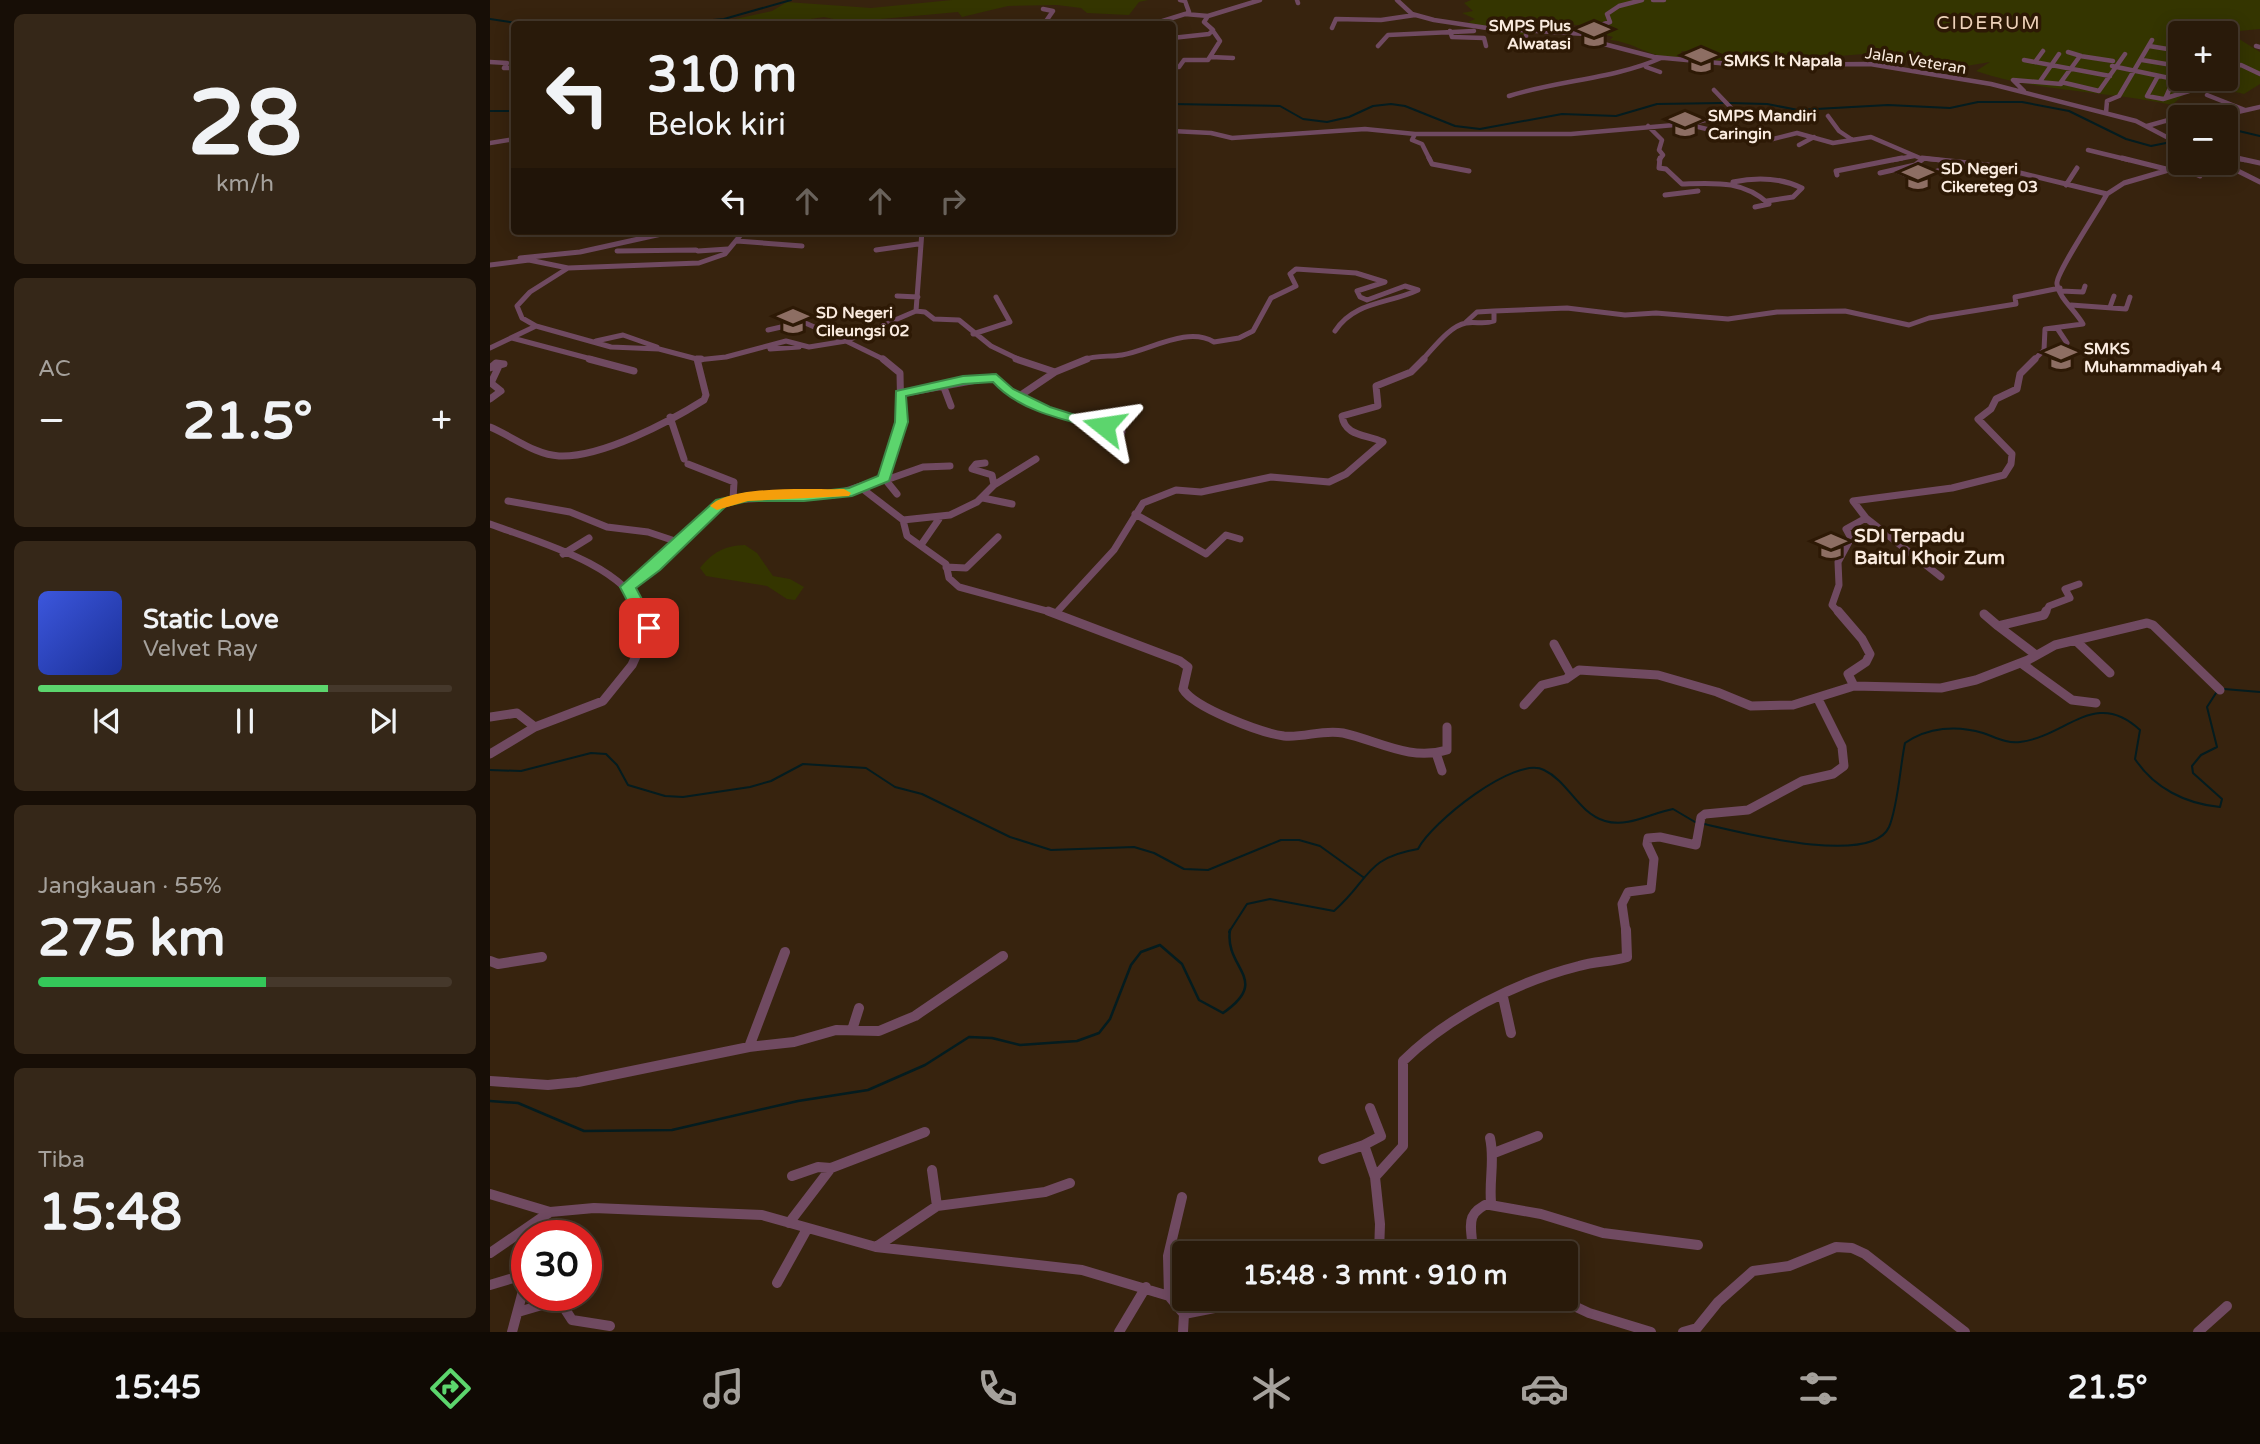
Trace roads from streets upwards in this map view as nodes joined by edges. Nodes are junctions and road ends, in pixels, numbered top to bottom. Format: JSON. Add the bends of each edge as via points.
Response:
{"nodes":[{"id":1,"x":1180,"y":0,"type":"edge"},
{"id":2,"x":1260,"y":0,"type":"edge"},
{"id":3,"x":1399,"y":0,"type":"edge"},
{"id":4,"x":1642,"y":0,"type":"edge"},
{"id":5,"x":1653,"y":0,"type":"edge"},
{"id":6,"x":1664,"y":0,"type":"edge"},
{"id":7,"x":1043,"y":9,"type":"dead end"},
{"id":8,"x":1186,"y":14,"type":"junction"},
{"id":9,"x":1415,"y":15,"type":"junction"},
{"id":10,"x":1208,"y":16,"type":"junction"},
{"id":11,"x":1046,"y":21,"type":"edge"},
{"id":12,"x":1163,"y":21,"type":"edge"},
{"id":13,"x":1332,"y":27,"type":"dead end"},
{"id":14,"x":1502,"y":29,"type":"junction"},
{"id":15,"x":1526,"y":30,"type":"junction"},
{"id":16,"x":1213,"y":31,"type":"junction"},
{"id":17,"x":1450,"y":32,"type":"junction"},
{"id":18,"x":1593,"y":36,"type":"junction"},
{"id":19,"x":1176,"y":38,"type":"edge"},
{"id":20,"x":1510,"y":44,"type":"dead end"},
{"id":21,"x":1378,"y":46,"type":"dead end"},
{"id":22,"x":1486,"y":46,"type":"dead end"},
{"id":23,"x":2164,"y":48,"type":"junction"},
{"id":24,"x":2168,"y":49,"type":"edge"},
{"id":25,"x":2043,"y":51,"type":"dead end"},
{"id":26,"x":2068,"y":52,"type":"dead end"},
{"id":27,"x":2059,"y":54,"type":"dead end"},
{"id":28,"x":2125,"y":54,"type":"dead end"},
{"id":29,"x":1211,"y":57,"type":"junction"},
{"id":30,"x":1233,"y":58,"type":"dead end"},
{"id":31,"x":1661,"y":58,"type":"junction"},
{"id":32,"x":2024,"y":60,"type":"dead end"},
{"id":33,"x":2142,"y":60,"type":"junction"},
{"id":34,"x":2035,"y":62,"type":"junction"},
{"id":35,"x":2156,"y":64,"type":"junction"},
{"id":36,"x":2166,"y":64,"type":"dead end"},
{"id":37,"x":490,"y":65,"type":"edge"},
{"id":38,"x":1789,"y":65,"type":"junction"},
{"id":39,"x":2051,"y":65,"type":"junction"},
{"id":40,"x":2238,"y":65,"type":"edge"},
{"id":41,"x":1176,"y":67,"type":"edge"},
{"id":42,"x":1646,"y":67,"type":"junction"},
{"id":43,"x":511,"y":68,"type":"edge"},
{"id":44,"x":2071,"y":69,"type":"junction"},
{"id":45,"x":2112,"y":69,"type":"junction"},
{"id":46,"x":2136,"y":71,"type":"junction"},
{"id":47,"x":1660,"y":72,"type":"dead end"},
{"id":48,"x":1796,"y":72,"type":"dead end"},
{"id":49,"x":2260,"y":74,"type":"edge"},
{"id":50,"x":2158,"y":76,"type":"junction"},
{"id":51,"x":2041,"y":80,"type":"junction"},
{"id":52,"x":1714,"y":90,"type":"dead end"},
{"id":53,"x":2022,"y":90,"type":"junction"},
{"id":54,"x":2189,"y":91,"type":"dead end"},
{"id":55,"x":2207,"y":95,"type":"dead end"},
{"id":56,"x":1509,"y":96,"type":"dead end"},
{"id":57,"x":2166,"y":97,"type":"junction"},
{"id":58,"x":2260,"y":107,"type":"edge"},
{"id":59,"x":2245,"y":110,"type":"junction"},
{"id":60,"x":2106,"y":113,"type":"junction"},
{"id":61,"x":1828,"y":116,"type":"dead end"},
{"id":62,"x":1686,"y":124,"type":"junction"},
{"id":63,"x":1648,"y":126,"type":"junction"},
{"id":64,"x":2147,"y":126,"type":"junction"},
{"id":65,"x":1176,"y":133,"type":"edge"},
{"id":66,"x":1415,"y":134,"type":"junction"},
{"id":67,"x":1814,"y":137,"type":"junction"},
{"id":68,"x":2168,"y":137,"type":"edge"},
{"id":69,"x":1851,"y":139,"type":"junction"},
{"id":70,"x":511,"y":140,"type":"edge"},
{"id":71,"x":490,"y":143,"type":"edge"},
{"id":72,"x":1799,"y":145,"type":"dead end"},
{"id":73,"x":2088,"y":150,"type":"dead end"},
{"id":74,"x":1913,"y":156,"type":"junction"},
{"id":75,"x":1923,"y":159,"type":"junction"},
{"id":76,"x":2238,"y":161,"type":"edge"},
{"id":77,"x":1959,"y":163,"type":"junction"},
{"id":78,"x":2260,"y":163,"type":"edge"},
{"id":79,"x":2077,"y":168,"type":"dead end"},
{"id":80,"x":2238,"y":168,"type":"edge"},
{"id":81,"x":2168,"y":169,"type":"edge"},
{"id":82,"x":1895,"y":170,"type":"junction"},
{"id":83,"x":1469,"y":171,"type":"dead end"},
{"id":84,"x":2168,"y":171,"type":"edge"},
{"id":85,"x":1880,"y":173,"type":"dead end"},
{"id":86,"x":1837,"y":175,"type":"dead end"},
{"id":87,"x":1732,"y":182,"type":"junction"},
{"id":88,"x":2260,"y":182,"type":"edge"},
{"id":89,"x":1685,"y":184,"type":"junction"},
{"id":90,"x":2066,"y":184,"type":"junction"},
{"id":91,"x":1698,"y":191,"type":"dead end"},
{"id":92,"x":1690,"y":192,"type":"junction"},
{"id":93,"x":2107,"y":194,"type":"junction"},
{"id":94,"x":1665,"y":195,"type":"dead end"},
{"id":95,"x":1768,"y":201,"type":"junction"},
{"id":96,"x":1755,"y":207,"type":"dead end"},
{"id":97,"x":657,"y":235,"type":"edge"},
{"id":98,"x":741,"y":235,"type":"edge"},
{"id":99,"x":921,"y":235,"type":"edge"},
{"id":100,"x":737,"y":241,"type":"junction"},
{"id":101,"x":918,"y":244,"type":"junction"},
{"id":102,"x":802,"y":246,"type":"dead end"},
{"id":103,"x":728,"y":250,"type":"junction"},
{"id":104,"x":876,"y":250,"type":"dead end"},
{"id":105,"x":617,"y":251,"type":"dead end"},
{"id":106,"x":513,"y":260,"type":"junction"},
{"id":107,"x":490,"y":265,"type":"edge"},
{"id":108,"x":568,"y":268,"type":"junction"},
{"id":109,"x":2085,"y":286,"type":"dead end"},
{"id":110,"x":2060,"y":289,"type":"junction"},
{"id":111,"x":897,"y":296,"type":"dead end"},
{"id":112,"x":2114,"y":296,"type":"dead end"},
{"id":113,"x":918,"y":297,"type":"junction"},
{"id":114,"x":996,"y":297,"type":"dead end"},
{"id":115,"x":2130,"y":297,"type":"dead end"},
{"id":116,"x":2071,"y":304,"type":"junction"},
{"id":117,"x":2110,"y":307,"type":"junction"},
{"id":118,"x":916,"y":311,"type":"junction"},
{"id":119,"x":1494,"y":311,"type":"junction"},
{"id":120,"x":1465,"y":323,"type":"junction"},
{"id":121,"x":536,"y":326,"type":"junction"},
{"id":122,"x":2080,"y":326,"type":"junction"},
{"id":123,"x":2057,"y":328,"type":"junction"},
{"id":124,"x":768,"y":330,"type":"dead end"},
{"id":125,"x":1335,"y":331,"type":"dead end"},
{"id":126,"x":973,"y":334,"type":"junction"},
{"id":127,"x":2087,"y":336,"type":"dead end"},
{"id":128,"x":512,"y":338,"type":"junction"},
{"id":129,"x":846,"y":341,"type":"junction"},
{"id":130,"x":594,"y":342,"type":"junction"},
{"id":131,"x":2067,"y":343,"type":"dead end"},
{"id":132,"x":490,"y":348,"type":"edge"},
{"id":133,"x":666,"y":351,"type":"junction"},
{"id":134,"x":697,"y":359,"type":"junction"},
{"id":135,"x":498,"y":369,"type":"dead end"},
{"id":136,"x":634,"y":371,"type":"dead end"},
{"id":137,"x":1055,"y":372,"type":"junction"},
{"id":138,"x":943,"y":385,"type":"junction"},
{"id":139,"x":900,"y":394,"type":"junction"},
{"id":140,"x":1018,"y":397,"type":"junction"},
{"id":141,"x":490,"y":399,"type":"edge"},
{"id":142,"x":951,"y":406,"type":"dead end"},
{"id":143,"x":670,"y":417,"type":"junction"},
{"id":144,"x":490,"y":427,"type":"edge"},
{"id":145,"x":1122,"y":432,"type":"dead end"},
{"id":146,"x":1036,"y":459,"type":"dead end"},
{"id":147,"x":985,"y":463,"type":"dead end"},
{"id":148,"x":950,"y":466,"type":"dead end"},
{"id":149,"x":885,"y":479,"type":"junction"},
{"id":150,"x":994,"y":485,"type":"junction"},
{"id":151,"x":864,"y":489,"type":"junction"},
{"id":152,"x":897,"y":494,"type":"dead end"},
{"id":153,"x":983,"y":498,"type":"junction"},
{"id":154,"x":733,"y":499,"type":"junction"},
{"id":155,"x":508,"y":501,"type":"dead end"},
{"id":156,"x":1012,"y":504,"type":"dead end"},
{"id":157,"x":1135,"y":514,"type":"junction"},
{"id":158,"x":1866,"y":518,"type":"junction"},
{"id":159,"x":939,"y":519,"type":"junction"},
{"id":160,"x":903,"y":520,"type":"junction"},
{"id":161,"x":492,"y":527,"type":"edge"},
{"id":162,"x":998,"y":537,"type":"dead end"},
{"id":163,"x":589,"y":538,"type":"dead end"},
{"id":164,"x":1240,"y":538,"type":"dead end"},
{"id":165,"x":681,"y":543,"type":"junction"},
{"id":166,"x":921,"y":545,"type":"junction"},
{"id":167,"x":563,"y":554,"type":"junction"},
{"id":168,"x":946,"y":567,"type":"junction"},
{"id":169,"x":1941,"y":577,"type":"dead end"},
{"id":170,"x":2079,"y":584,"type":"dead end"},
{"id":171,"x":627,"y":587,"type":"junction"},
{"id":172,"x":1056,"y":613,"type":"junction"},
{"id":173,"x":1984,"y":614,"type":"dead end"},
{"id":174,"x":1998,"y":626,"type":"junction"},
{"id":175,"x":2075,"y":640,"type":"junction"},
{"id":176,"x":1554,"y":644,"type":"dead end"},
{"id":177,"x":2036,"y":655,"type":"junction"},
{"id":178,"x":2021,"y":663,"type":"junction"},
{"id":179,"x":2110,"y":673,"type":"dead end"},
{"id":180,"x":1571,"y":675,"type":"junction"},
{"id":181,"x":1854,"y":686,"type":"junction"},
{"id":182,"x":2220,"y":690,"type":"dead end"},
{"id":183,"x":1818,"y":699,"type":"junction"},
{"id":184,"x":2096,"y":703,"type":"dead end"},
{"id":185,"x":1524,"y":705,"type":"dead end"},
{"id":186,"x":490,"y":717,"type":"edge"},
{"id":187,"x":535,"y":727,"type":"junction"},
{"id":188,"x":1447,"y":727,"type":"dead end"},
{"id":189,"x":1436,"y":753,"type":"junction"},
{"id":190,"x":490,"y":754,"type":"edge"},
{"id":191,"x":1442,"y":771,"type":"dead end"},
{"id":192,"x":785,"y":952,"type":"dead end"},
{"id":193,"x":1003,"y":956,"type":"dead end"},
{"id":194,"x":542,"y":957,"type":"dead end"},
{"id":195,"x":490,"y":961,"type":"edge"},
{"id":196,"x":1503,"y":997,"type":"junction"},
{"id":197,"x":859,"y":1008,"type":"dead end"},
{"id":198,"x":852,"y":1030,"type":"junction"},
{"id":199,"x":1511,"y":1033,"type":"dead end"},
{"id":200,"x":749,"y":1047,"type":"junction"},
{"id":201,"x":490,"y":1082,"type":"edge"},
{"id":202,"x":1370,"y":1108,"type":"dead end"},
{"id":203,"x":925,"y":1132,"type":"dead end"},
{"id":204,"x":1538,"y":1136,"type":"dead end"},
{"id":205,"x":1490,"y":1138,"type":"dead end"},
{"id":206,"x":1364,"y":1145,"type":"junction"},
{"id":207,"x":1494,"y":1153,"type":"junction"},
{"id":208,"x":1323,"y":1159,"type":"dead end"},
{"id":209,"x":831,"y":1168,"type":"junction"},
{"id":210,"x":932,"y":1170,"type":"dead end"},
{"id":211,"x":792,"y":1176,"type":"dead end"},
{"id":212,"x":1375,"y":1177,"type":"junction"},
{"id":213,"x":1070,"y":1183,"type":"dead end"},
{"id":214,"x":490,"y":1194,"type":"edge"},
{"id":215,"x":1182,"y":1197,"type":"dead end"},
{"id":216,"x":1490,"y":1205,"type":"junction"},
{"id":217,"x":937,"y":1206,"type":"junction"},
{"id":218,"x":550,"y":1212,"type":"junction"},
{"id":219,"x":541,"y":1220,"type":"edge"},
{"id":220,"x":789,"y":1223,"type":"junction"},
{"id":221,"x":807,"y":1229,"type":"junction"},
{"id":222,"x":511,"y":1241,"type":"edge"},
{"id":223,"x":1379,"y":1241,"type":"edge"},
{"id":224,"x":1472,"y":1241,"type":"edge"},
{"id":225,"x":1698,"y":1245,"type":"dead end"},
{"id":226,"x":876,"y":1247,"type":"junction"},
{"id":227,"x":490,"y":1252,"type":"edge"},
{"id":228,"x":1168,"y":1256,"type":"junction"},
{"id":229,"x":1172,"y":1256,"type":"edge"},
{"id":230,"x":511,"y":1279,"type":"edge"},
{"id":231,"x":777,"y":1283,"type":"dead end"},
{"id":232,"x":490,"y":1285,"type":"edge"},
{"id":233,"x":1146,"y":1287,"type":"junction"},
{"id":234,"x":1169,"y":1296,"type":"junction"},
{"id":235,"x":2227,"y":1306,"type":"dead end"},
{"id":236,"x":1578,"y":1308,"type":"edge"},
{"id":237,"x":518,"y":1311,"type":"edge"},
{"id":238,"x":563,"y":1311,"type":"edge"},
{"id":239,"x":1199,"y":1311,"type":"edge"},
{"id":240,"x":1184,"y":1314,"type":"junction"},
{"id":241,"x":610,"y":1326,"type":"dead end"},
{"id":242,"x":512,"y":1332,"type":"edge"},
{"id":243,"x":1119,"y":1332,"type":"edge"},
{"id":244,"x":1183,"y":1332,"type":"edge"},
{"id":245,"x":1651,"y":1332,"type":"edge"},
{"id":246,"x":1683,"y":1332,"type":"edge"},
{"id":247,"x":1965,"y":1332,"type":"edge"},
{"id":248,"x":2198,"y":1332,"type":"edge"}],
"edges":[{"from":1,"to":8,"type":"street","via":[[1185,1]]},
{"from":2,"to":10,"type":"street"},
{"from":3,"to":9,"type":"street"},
{"from":4,"to":18,"type":"street","via":[[1607,12],[1610,22],[1591,27],[1601,33]]},
{"from":5,"to":6,"type":"street"},
{"from":7,"to":11,"type":"street","via":[[1053,11]]},
{"from":8,"to":10,"type":"street"},
{"from":8,"to":12,"type":"street"},
{"from":9,"to":13,"type":"street","via":[[1336,19]]},
{"from":9,"to":14,"type":"street","name":"Jalan Veteran"},
{"from":10,"to":16,"type":"street","via":[[1204,22]]},
{"from":14,"to":15,"type":"street","name":"Jalan Veteran"},
{"from":14,"to":17,"type":"street"},
{"from":15,"to":18,"type":"street","name":"Jalan Veteran"},
{"from":15,"to":20,"type":"street","via":[[1526,37]]},
{"from":16,"to":19,"type":"street"},
{"from":16,"to":29,"type":"street","via":[[1220,40]]},
{"from":17,"to":21,"type":"street","via":[[1388,35]]},
{"from":17,"to":22,"type":"street","via":[[1452,37],[1484,38]]},
{"from":18,"to":31,"type":"street","name":"Jalan Veteran","via":[[1604,44]]},
{"from":23,"to":24,"type":"street"},
{"from":23,"to":33,"type":"street","via":[[2150,43]]},
{"from":23,"to":35,"type":"street"},
{"from":25,"to":34,"type":"street"},
{"from":26,"to":44,"type":"street"},
{"from":27,"to":39,"type":"street"},
{"from":28,"to":45,"type":"street"},
{"from":29,"to":30,"type":"street"},
{"from":29,"to":41,"type":"street","via":[[1184,61]]},
{"from":31,"to":38,"type":"street","name":"Jalan Veteran"},
{"from":31,"to":42,"type":"street"},
{"from":32,"to":34,"type":"street"},
{"from":33,"to":35,"type":"street"},
{"from":33,"to":46,"type":"street"},
{"from":34,"to":39,"type":"street"},
{"from":35,"to":36,"type":"street"},
{"from":37,"to":43,"type":"street"},
{"from":38,"to":48,"type":"street"},
{"from":38,"to":53,"type":"street","name":"Jalan Veteran","via":[[1898,66]]},
{"from":39,"to":44,"type":"street"},
{"from":39,"to":51,"type":"street"},
{"from":40,"to":49,"type":"street"},
{"from":42,"to":47,"type":"street"},
{"from":42,"to":56,"type":"street"},
{"from":44,"to":45,"type":"street"},
{"from":44,"to":45,"type":"street"},
{"from":44,"to":45,"type":"street"},
{"from":44,"to":45,"type":"street","via":[[2103,86]]},
{"from":44,"to":51,"type":"street"},
{"from":45,"to":46,"type":"street"},
{"from":46,"to":50,"type":"street"},
{"from":46,"to":60,"type":"street","via":[[2118,97],[2107,101]]},
{"from":50,"to":57,"type":"street","via":[[2175,80]]},
{"from":50,"to":57,"type":"street","via":[[2146,96]]},
{"from":51,"to":53,"type":"street","via":[[2013,80]]},
{"from":52,"to":62,"type":"street","via":[[1736,113]]},
{"from":53,"to":60,"type":"street","name":"Jalan Veteran"},
{"from":54,"to":57,"type":"street"},
{"from":55,"to":59,"type":"street"},
{"from":58,"to":59,"type":"street"},
{"from":59,"to":64,"type":"street","via":[[2190,114]]},
{"from":60,"to":64,"type":"street","name":"Jalan Veteran"},
{"from":61,"to":69,"type":"street"},
{"from":62,"to":63,"type":"street"},
{"from":62,"to":67,"type":"street","via":[[1769,140],[1797,133]]},
{"from":63,"to":66,"type":"street","via":[[1571,134]]},
{"from":63,"to":89,"type":"street","via":[[1662,140],[1659,149],[1663,155],[1657,166]]},
{"from":64,"to":68,"type":"street","name":"Jalan Veteran"},
{"from":65,"to":66,"type":"street","via":[[1232,138],[1349,129]]},
{"from":66,"to":83,"type":"street","via":[[1412,140],[1422,144],[1432,164]]},
{"from":67,"to":69,"type":"street","via":[[1833,143]]},
{"from":67,"to":72,"type":"street"},
{"from":69,"to":74,"type":"street","via":[[1874,138]]},
{"from":70,"to":71,"type":"street"},
{"from":73,"to":81,"type":"street"},
{"from":74,"to":75,"type":"street"},
{"from":74,"to":86,"type":"street","via":[[1840,168]]},
{"from":75,"to":77,"type":"street"},
{"from":75,"to":82,"type":"street"},
{"from":76,"to":78,"type":"street"},
{"from":77,"to":82,"type":"street","via":[[1915,179]]},
{"from":77,"to":90,"type":"street","via":[[1988,165]]},
{"from":79,"to":90,"type":"street"},
{"from":80,"to":88,"type":"street"},
{"from":82,"to":85,"type":"street"},
{"from":84,"to":93,"type":"street","via":[[2124,183]]},
{"from":87,"to":89,"type":"street"},
{"from":87,"to":95,"type":"street"},
{"from":87,"to":95,"type":"street","via":[[1757,177],[1802,188],[1793,197]]},
{"from":89,"to":92,"type":"street"},
{"from":90,"to":93,"type":"street"},
{"from":91,"to":92,"type":"street"},
{"from":92,"to":94,"type":"street"},
{"from":93,"to":110,"type":"street","via":[[2078,246],[2061,266],[2056,282]]},
{"from":95,"to":96,"type":"street","via":[[1769,205]]},
{"from":97,"to":106,"type":"street","via":[[580,252]]},
{"from":98,"to":100,"type":"street"},
{"from":99,"to":101,"type":"street"},
{"from":100,"to":102,"type":"street"},
{"from":100,"to":103,"type":"street"},
{"from":101,"to":104,"type":"street"},
{"from":101,"to":113,"type":"street"},
{"from":103,"to":105,"type":"street"},
{"from":103,"to":108,"type":"street","via":[[713,261],[685,267],[625,264]]},
{"from":106,"to":107,"type":"street"},
{"from":106,"to":108,"type":"street"},
{"from":108,"to":121,"type":"street","via":[[517,306],[522,318]]},
{"from":109,"to":110,"type":"street","via":[[2083,292]]},
{"from":110,"to":116,"type":"street","via":[[2062,299]]},
{"from":110,"to":119,"type":"street","via":[[2015,298],[2017,304],[1909,325],[1844,311],[1777,312],[1728,319],[1625,315],[1567,307]]},
{"from":111,"to":113,"type":"street"},
{"from":112,"to":117,"type":"street"},
{"from":113,"to":118,"type":"street"},
{"from":114,"to":126,"type":"street","via":[[1010,322]]},
{"from":115,"to":117,"type":"street","via":[[2128,309]]},
{"from":116,"to":117,"type":"street"},
{"from":116,"to":122,"type":"street","via":[[2083,321]]},
{"from":118,"to":126,"type":"street","via":[[934,319],[959,320]]},
{"from":118,"to":129,"type":"street"},
{"from":119,"to":120,"type":"street","via":[[1479,311]]},
{"from":119,"to":120,"type":"street","via":[[1490,323]]},
{"from":120,"to":157,"type":"street","via":[[1446,335],[1411,372],[1374,387],[1380,405],[1342,416],[1350,432],[1383,442],[1346,474],[1319,483],[1277,477],[1201,492],[1175,490],[1143,503]]},
{"from":121,"to":128,"type":"street"},
{"from":121,"to":130,"type":"street"},
{"from":122,"to":123,"type":"street"},
{"from":122,"to":127,"type":"street"},
{"from":123,"to":131,"type":"street"},
{"from":123,"to":158,"type":"street","via":[[2045,329],[2039,357],[2020,374],[2017,391],[1996,399],[1978,419],[2012,454],[2004,475],[1952,488],[1853,501]]},
{"from":124,"to":129,"type":"street","via":[[803,322]]},
{"from":125,"to":137,"type":"street","via":[[1344,317],[1356,310],[1418,290],[1405,286],[1367,300],[1357,291],[1382,285],[1385,282],[1380,277],[1296,269],[1290,274],[1296,286],[1271,298],[1265,318],[1252,333],[1214,342],[1204,336],[1185,337],[1123,355],[1089,358]]},
{"from":126,"to":137,"type":"street","via":[[1017,359]]},
{"from":128,"to":132,"type":"street"},
{"from":128,"to":136,"type":"street"},
{"from":129,"to":134,"type":"street","via":[[810,347],[786,341],[726,358]]},
{"from":129,"to":139,"type":"street","via":[[896,368]]},
{"from":130,"to":133,"type":"street"},
{"from":130,"to":133,"type":"street","via":[[623,335]]},
{"from":133,"to":134,"type":"street"},
{"from":134,"to":143,"type":"street","via":[[706,397]]},
{"from":135,"to":141,"type":"street","via":[[491,383],[500,391]]},
{"from":137,"to":140,"type":"street"},
{"from":138,"to":139,"type":"street"},
{"from":138,"to":140,"type":"street","via":[[996,378]]},
{"from":138,"to":142,"type":"street"},
{"from":139,"to":149,"type":"street","via":[[901,422]]},
{"from":140,"to":145,"type":"street","via":[[1050,412]]},
{"from":143,"to":144,"type":"street","via":[[601,448],[570,456],[541,452]]},
{"from":143,"to":154,"type":"street","via":[[686,461],[734,482]]},
{"from":146,"to":150,"type":"street"},
{"from":147,"to":150,"type":"street","via":[[972,469],[992,475]]},
{"from":148,"to":149,"type":"street","via":[[923,467]]},
{"from":149,"to":151,"type":"street"},
{"from":149,"to":152,"type":"street"},
{"from":150,"to":153,"type":"street"},
{"from":151,"to":154,"type":"street","via":[[823,496]]},
{"from":151,"to":160,"type":"street"},
{"from":153,"to":156,"type":"street"},
{"from":153,"to":159,"type":"street"},
{"from":154,"to":165,"type":"street","via":[[716,507]]},
{"from":155,"to":165,"type":"street","via":[[570,512],[607,527],[648,532]]},
{"from":157,"to":164,"type":"street","via":[[1206,554],[1226,535]]},
{"from":157,"to":172,"type":"street","via":[[1135,521],[1113,550]]},
{"from":158,"to":169,"type":"street"},
{"from":158,"to":181,"type":"street","via":[[1846,529],[1851,538],[1838,562],[1839,585],[1832,605],[1870,654],[1848,674]]},
{"from":159,"to":160,"type":"street","via":[[918,515]]},
{"from":159,"to":166,"type":"street"},
{"from":160,"to":166,"type":"street","via":[[907,536]]},
{"from":161,"to":167,"type":"street"},
{"from":162,"to":168,"type":"street","via":[[966,568]]},
{"from":163,"to":167,"type":"street"},
{"from":165,"to":171,"type":"street"},
{"from":166,"to":168,"type":"street"},
{"from":167,"to":171,"type":"street"},
{"from":168,"to":172,"type":"street","via":[[949,578],[967,592]]},
{"from":170,"to":174,"type":"street","via":[[2065,589],[2070,598],[2049,606],[2044,615]]},
{"from":171,"to":187,"type":"street","via":[[649,628],[632,665],[603,701]]},
{"from":172,"to":189,"type":"street","via":[[1187,664],[1184,692],[1208,710],[1276,734],[1333,731],[1387,749]]},
{"from":173,"to":174,"type":"street"},
{"from":174,"to":177,"type":"street"},
{"from":175,"to":177,"type":"street"},
{"from":175,"to":179,"type":"street"},
{"from":175,"to":182,"type":"street","via":[[2150,623]]},
{"from":176,"to":180,"type":"street"},
{"from":177,"to":178,"type":"street"},
{"from":178,"to":181,"type":"street","via":[[1948,687]]},
{"from":178,"to":184,"type":"street","via":[[2072,700]]},
{"from":180,"to":183,"type":"street","via":[[1579,670],[1643,672],[1700,686],[1751,706]]},
{"from":180,"to":185,"type":"street","via":[[1542,685]]},
{"from":181,"to":183,"type":"street"},
{"from":183,"to":196,"type":"street","via":[[1842,747],[1845,761],[1839,771],[1802,781],[1748,810],[1714,811],[1700,822],[1696,845],[1660,837],[1647,840],[1654,859],[1651,888],[1628,892],[1622,904],[1627,957],[1572,967]]},
{"from":186,"to":187,"type":"street","via":[[517,713]]},
{"from":187,"to":190,"type":"street"},
{"from":188,"to":189,"type":"street","via":[[1447,750]]},
{"from":189,"to":191,"type":"street"},
{"from":192,"to":200,"type":"street"},
{"from":193,"to":198,"type":"street","via":[[896,1026]]},
{"from":194,"to":195,"type":"street","via":[[515,963]]},
{"from":196,"to":199,"type":"street"},
{"from":196,"to":212,"type":"street","via":[[1441,1030],[1403,1061],[1403,1146]]},
{"from":197,"to":198,"type":"street"},
{"from":198,"to":200,"type":"street"},
{"from":200,"to":201,"type":"street","via":[[578,1082]]},
{"from":202,"to":206,"type":"street","via":[[1381,1136]]},
{"from":203,"to":209,"type":"street"},
{"from":204,"to":207,"type":"street"},
{"from":205,"to":207,"type":"street"},
{"from":206,"to":208,"type":"street"},
{"from":206,"to":212,"type":"street"},
{"from":207,"to":216,"type":"street"},
{"from":209,"to":211,"type":"street","via":[[818,1167]]},
{"from":209,"to":220,"type":"street"},
{"from":210,"to":217,"type":"street"},
{"from":212,"to":223,"type":"street"},
{"from":213,"to":217,"type":"street","via":[[1045,1192]]},
{"from":214,"to":218,"type":"street"},
{"from":215,"to":228,"type":"street"},
{"from":216,"to":224,"type":"street","via":[[1471,1215]]},
{"from":216,"to":225,"type":"street","via":[[1541,1214],[1602,1233]]},
{"from":217,"to":226,"type":"street"},
{"from":218,"to":219,"type":"street"},
{"from":218,"to":220,"type":"street","via":[[594,1208],[737,1212]]},
{"from":220,"to":221,"type":"street"},
{"from":221,"to":226,"type":"street"},
{"from":221,"to":231,"type":"street"},
{"from":222,"to":227,"type":"street"},
{"from":226,"to":233,"type":"street","via":[[1082,1270]]},
{"from":228,"to":229,"type":"street"},
{"from":228,"to":234,"type":"street"},
{"from":230,"to":232,"type":"street"},
{"from":233,"to":234,"type":"street"},
{"from":233,"to":243,"type":"street"},
{"from":234,"to":240,"type":"street"},
{"from":235,"to":248,"type":"street"},
{"from":236,"to":245,"type":"street"},
{"from":237,"to":242,"type":"street"},
{"from":238,"to":241,"type":"street","via":[[575,1322]]},
{"from":239,"to":240,"type":"street"},
{"from":240,"to":244,"type":"street"},
{"from":246,"to":247,"type":"street","via":[[1696,1328],[1753,1271],[1808,1260],[1836,1247],[1865,1254]]}]}
